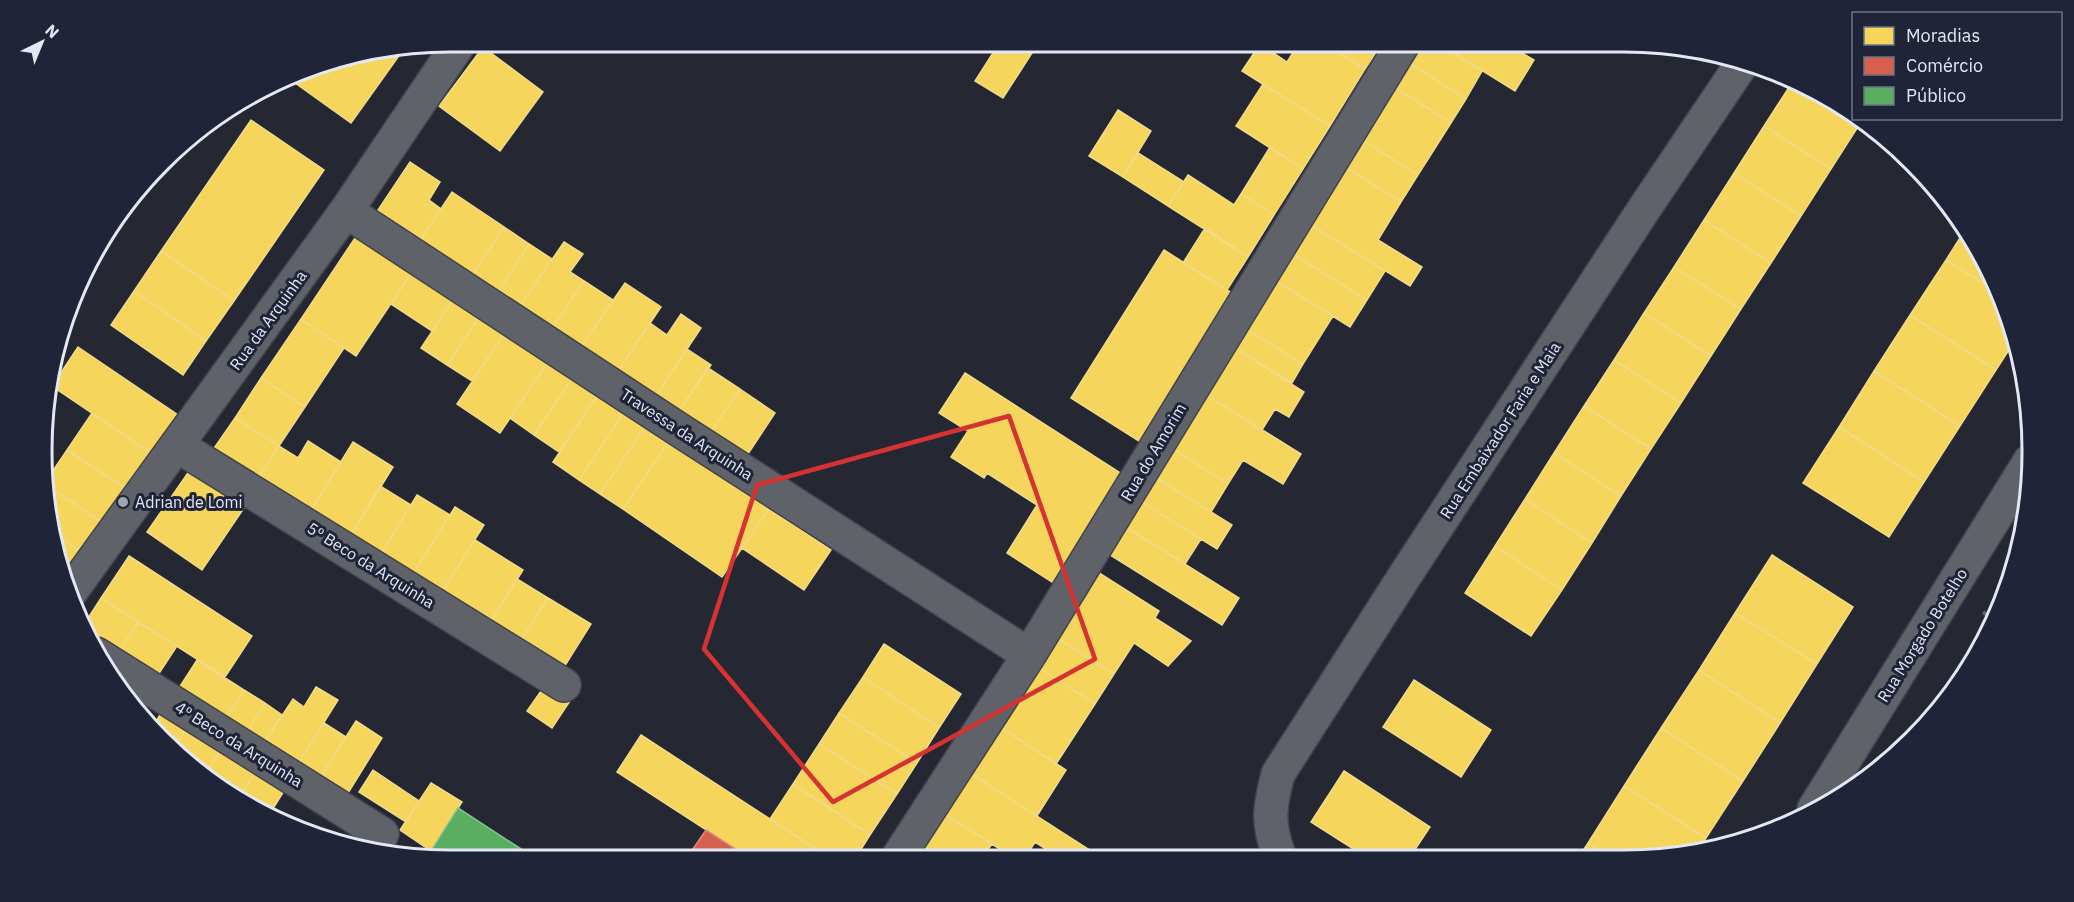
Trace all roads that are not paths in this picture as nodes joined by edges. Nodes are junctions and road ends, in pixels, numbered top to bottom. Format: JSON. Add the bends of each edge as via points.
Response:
{"nodes":[{"id":1,"x":453,"y":52,"type":"edge"},
{"id":2,"x":1398,"y":52,"type":"edge"},
{"id":3,"x":1738,"y":70,"type":"edge"},
{"id":4,"x":346,"y":211,"type":"junction"},
{"id":5,"x":178,"y":446,"type":"junction"},
{"id":6,"x":2021,"y":475,"type":"edge"},
{"id":7,"x":76,"y":584,"type":"edge"},
{"id":8,"x":1029,"y":655,"type":"junction"},
{"id":9,"x":117,"y":667,"type":"edge"},
{"id":10,"x":564,"y":685,"type":"dead end"},
{"id":11,"x":1822,"y":796,"type":"edge"},
{"id":12,"x":382,"y":834,"type":"dead end"},
{"id":13,"x":903,"y":850,"type":"edge"},
{"id":14,"x":1277,"y":850,"type":"edge"}],
"edges":[{"from":1,"to":4,"type":"street","name":"Rua da Arquinha"},
{"from":2,"to":8,"type":"street","name":"Rua do Amorim"},
{"from":3,"to":14,"type":"street","name":"Rua Embaixador Faria e Maia","via":[[1278,774],[1270,805],[1271,835]]},
{"from":4,"to":5,"type":"street","name":"Rua da Arquinha"},
{"from":4,"to":8,"type":"street","name":"Travessa da Arquinha"},
{"from":5,"to":7,"type":"street","name":"Rua da Arquinha"},
{"from":5,"to":10,"type":"street","name":"5º Beco da Arquinha"},
{"from":6,"to":11,"type":"street","name":"Rua Morgado Botelho"},
{"from":8,"to":13,"type":"street","name":"Rua do Amorim"},
{"from":9,"to":12,"type":"street","name":"4º Beco da Arquinha"}]}
